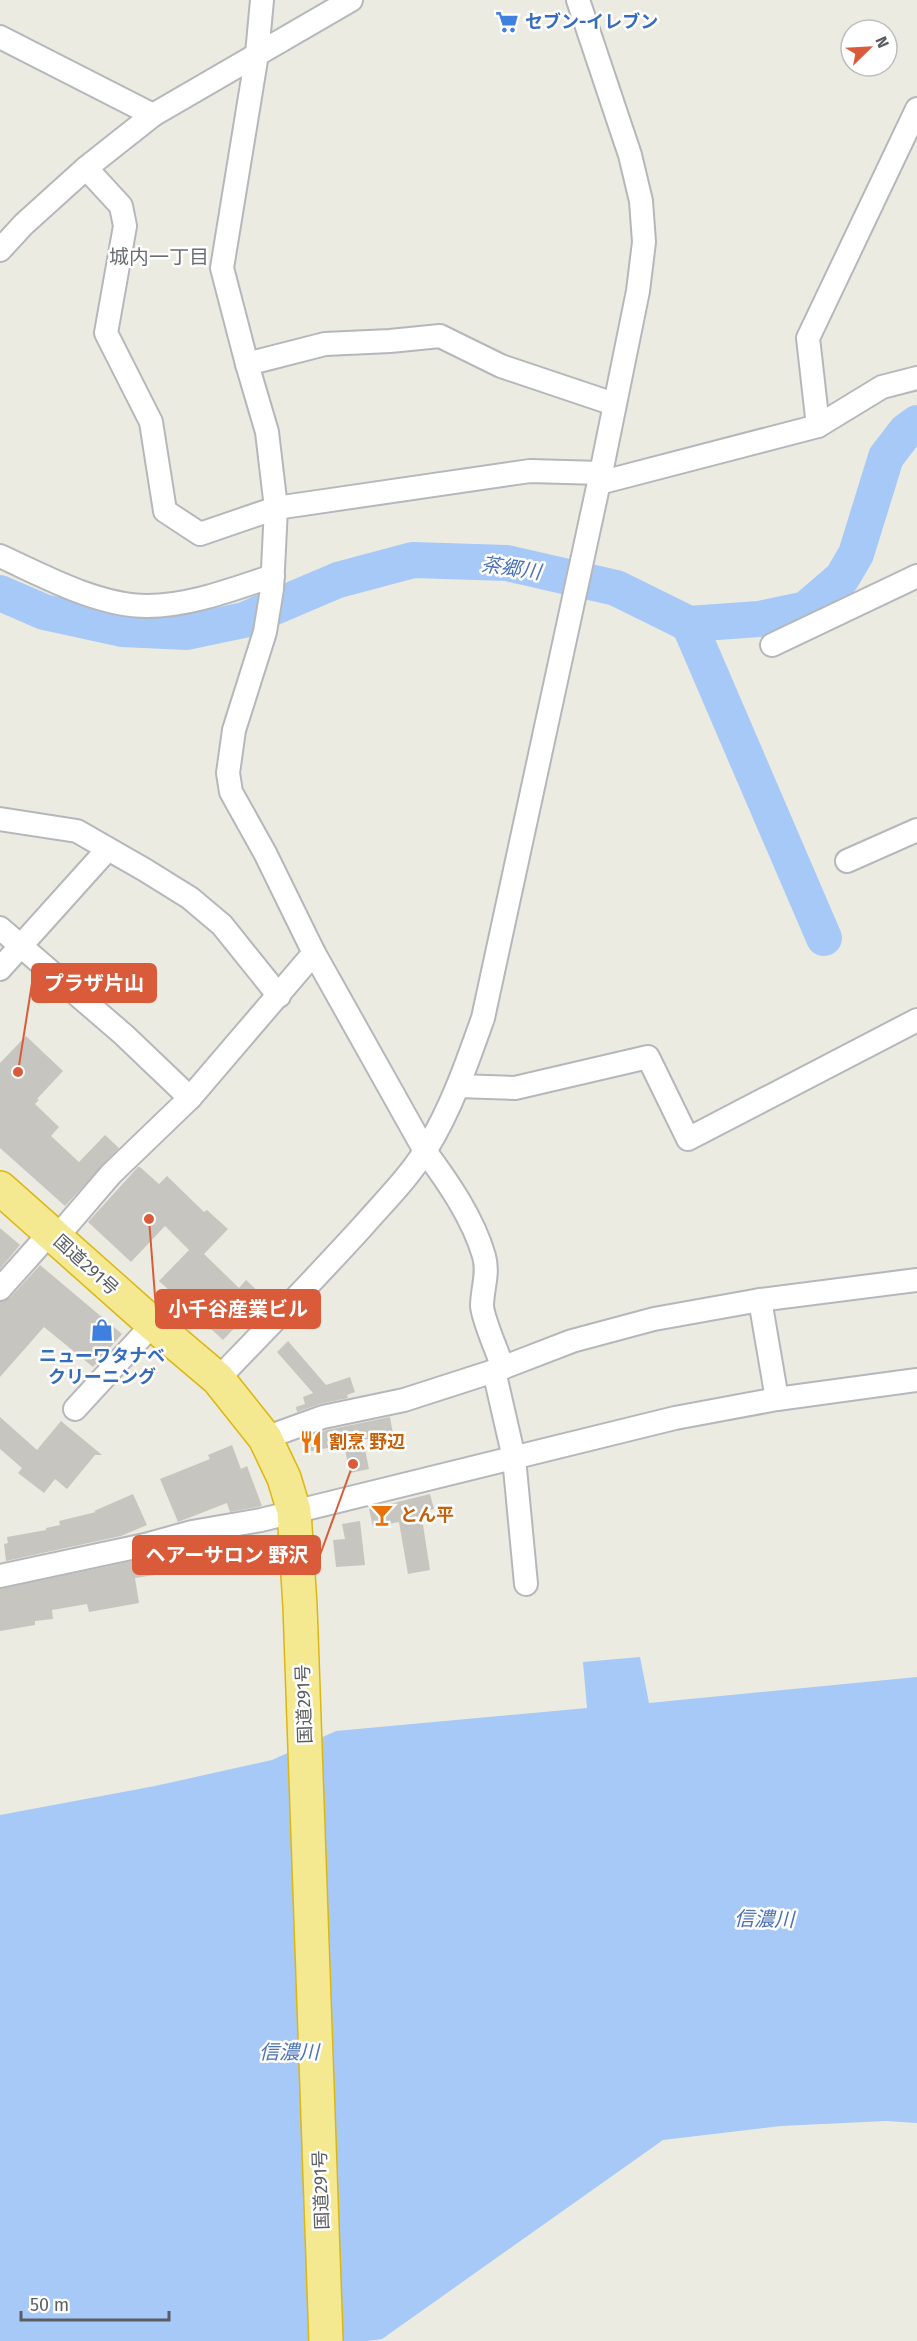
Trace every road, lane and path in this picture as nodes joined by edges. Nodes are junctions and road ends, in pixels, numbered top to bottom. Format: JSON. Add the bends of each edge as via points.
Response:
{"nodes":[{"id":1,"x":262,"y":0,"type":"edge"},
{"id":2,"x":351,"y":0,"type":"edge"},
{"id":3,"x":578,"y":0,"type":"edge"},
{"id":4,"x":0,"y":37,"type":"edge"},
{"id":5,"x":257,"y":54,"type":"junction"},
{"id":6,"x":917,"y":109,"type":"edge"},
{"id":7,"x":153,"y":115,"type":"junction"},
{"id":8,"x":86,"y":168,"type":"junction"},
{"id":9,"x":0,"y":250,"type":"edge"},
{"id":10,"x":247,"y":364,"type":"junction"},
{"id":11,"x":917,"y":378,"type":"edge"},
{"id":12,"x":614,"y":404,"type":"junction"},
{"id":13,"x":818,"y":426,"type":"junction"},
{"id":14,"x":600,"y":478,"type":"junction"},
{"id":15,"x":276,"y":508,"type":"junction"},
{"id":16,"x":0,"y":556,"type":"edge"},
{"id":17,"x":917,"y":576,"type":"edge"},
{"id":18,"x":272,"y":583,"type":"junction"},
{"id":19,"x":772,"y":645,"type":"dead end"},
{"id":20,"x":0,"y":819,"type":"edge"},
{"id":21,"x":917,"y":830,"type":"edge"},
{"id":22,"x":107,"y":850,"type":"junction"},
{"id":23,"x":848,"y":861,"type":"dead end"},
{"id":24,"x":0,"y":928,"type":"edge"},
{"id":25,"x":20,"y":946,"type":"junction"},
{"id":26,"x":314,"y":953,"type":"junction"},
{"id":27,"x":0,"y":969,"type":"edge"},
{"id":28,"x":279,"y":996,"type":"junction"},
{"id":29,"x":917,"y":1020,"type":"edge"},
{"id":30,"x":458,"y":1086,"type":"junction"},
{"id":31,"x":190,"y":1098,"type":"junction"},
{"id":32,"x":426,"y":1150,"type":"junction"},
{"id":33,"x":0,"y":1188,"type":"edge"},
{"id":34,"x":53,"y":1235,"type":"junction"},
{"id":35,"x":917,"y":1280,"type":"edge"},
{"id":36,"x":0,"y":1289,"type":"edge"},
{"id":37,"x":760,"y":1300,"type":"junction"},
{"id":38,"x":153,"y":1324,"type":"junction"},
{"id":39,"x":498,"y":1370,"type":"junction"},
{"id":40,"x":218,"y":1378,"type":"junction"},
{"id":41,"x":917,"y":1380,"type":"edge"},
{"id":42,"x":777,"y":1399,"type":"junction"},
{"id":43,"x":75,"y":1409,"type":"dead end"},
{"id":44,"x":265,"y":1438,"type":"junction"},
{"id":45,"x":514,"y":1458,"type":"junction"},
{"id":46,"x":294,"y":1511,"type":"junction"},
{"id":47,"x":0,"y":1576,"type":"edge"},
{"id":48,"x":526,"y":1584,"type":"dead end"},
{"id":49,"x":326,"y":2341,"type":"edge"}],
"edges":[{"from":1,"to":5,"type":"street"},
{"from":2,"to":5,"type":"street"},
{"from":3,"to":12,"type":"street","via":[[630,155],[641,201],[644,242],[638,291]]},
{"from":4,"to":7,"type":"street"},
{"from":5,"to":7,"type":"street"},
{"from":5,"to":10,"type":"street","via":[[222,268]]},
{"from":6,"to":13,"type":"street","via":[[808,338]]},
{"from":7,"to":8,"type":"street"},
{"from":8,"to":9,"type":"street"},
{"from":8,"to":15,"type":"street","via":[[121,206],[125,226],[106,333],[151,422],[165,511],[200,534]]},
{"from":10,"to":12,"type":"street","via":[[325,344],[440,336],[501,366]]},
{"from":10,"to":15,"type":"street","via":[[267,432]]},
{"from":11,"to":13,"type":"street","via":[[882,387]]},
{"from":12,"to":14,"type":"street"},
{"from":13,"to":14,"type":"street"},
{"from":14,"to":15,"type":"street","via":[[530,471]]},
{"from":14,"to":30,"type":"street","via":[[483,1018]]},
{"from":15,"to":18,"type":"street"},
{"from":16,"to":18,"type":"street","via":[[65,586],[122,603],[148,606]]},
{"from":17,"to":19,"type":"street"},
{"from":18,"to":26,"type":"street","via":[[264,632],[234,730],[228,773],[231,792]]},
{"from":20,"to":22,"type":"street","via":[[77,831]]},
{"from":21,"to":23,"type":"street"},
{"from":22,"to":25,"type":"street"},
{"from":22,"to":28,"type":"street","via":[[190,898],[222,925]]},
{"from":24,"to":25,"type":"street"},
{"from":25,"to":27,"type":"street"},
{"from":25,"to":31,"type":"street"},
{"from":26,"to":28,"type":"street"},
{"from":26,"to":32,"type":"street"},
{"from":28,"to":31,"type":"street"},
{"from":29,"to":30,"type":"street","via":[[688,1139],[648,1057],[515,1088]]},
{"from":30,"to":32,"type":"street"},
{"from":31,"to":34,"type":"street"},
{"from":32,"to":39,"type":"street","via":[[467,1216],[484,1254],[486,1284],[482,1308]]},
{"from":32,"to":40,"type":"street","via":[[322,1272]]},
{"from":33,"to":34,"type":"highway","name":"国道291号"},
{"from":34,"to":36,"type":"street"},
{"from":34,"to":38,"type":"highway","name":"国道291号"},
{"from":35,"to":37,"type":"street"},
{"from":37,"to":39,"type":"street","via":[[654,1319],[582,1338]]},
{"from":37,"to":42,"type":"street"},
{"from":38,"to":40,"type":"highway","name":"国道291号"},
{"from":38,"to":43,"type":"street"},
{"from":39,"to":44,"type":"street","via":[[404,1400],[323,1417]]},
{"from":39,"to":45,"type":"street"},
{"from":40,"to":44,"type":"highway","name":"国道291号"},
{"from":41,"to":42,"type":"street"},
{"from":42,"to":45,"type":"street","via":[[675,1418]]},
{"from":44,"to":46,"type":"highway","name":"国道291号"},
{"from":45,"to":46,"type":"street"},
{"from":45,"to":48,"type":"street"},
{"from":46,"to":47,"type":"street"},
{"from":46,"to":49,"type":"highway","name":"国道291号"}]}
